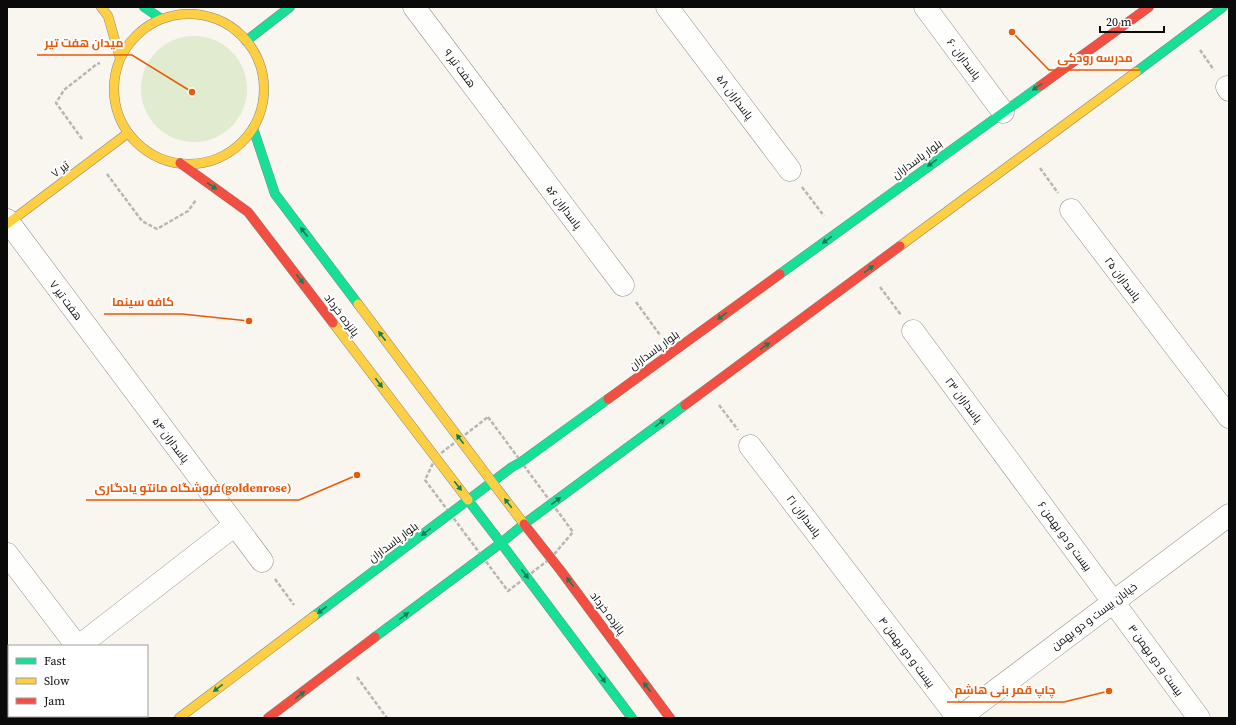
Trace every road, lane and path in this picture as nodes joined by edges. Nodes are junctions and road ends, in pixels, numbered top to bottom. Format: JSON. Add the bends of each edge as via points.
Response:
{"nodes":[{"id":1,"x":101,"y":7,"type":"edge"},
{"id":2,"x":144,"y":7,"type":"edge"},
{"id":3,"x":290,"y":7,"type":"edge"},
{"id":4,"x":414,"y":7,"type":"edge"},
{"id":5,"x":667,"y":7,"type":"edge"},
{"id":6,"x":925,"y":7,"type":"edge"},
{"id":7,"x":1148,"y":7,"type":"edge"},
{"id":8,"x":1223,"y":7,"type":"edge"},
{"id":9,"x":160,"y":18,"type":"junction"},
{"id":10,"x":1188,"y":33,"type":"junction"},
{"id":11,"x":246,"y":41,"type":"junction"},
{"id":12,"x":120,"y":58,"type":"junction"},
{"id":13,"x":1228,"y":88,"type":"edge"},
{"id":14,"x":1003,"y":112,"type":"junction"},
{"id":15,"x":252,"y":128,"type":"junction"},
{"id":16,"x":505,"y":129,"type":"joint"},
{"id":17,"x":128,"y":133,"type":"junction"},
{"id":18,"x":1028,"y":151,"type":"junction"},
{"id":19,"x":180,"y":163,"type":"junction"},
{"id":20,"x":790,"y":170,"type":"joint"},
{"id":21,"x":1071,"y":210,"type":"joint"},
{"id":22,"x":8,"y":222,"type":"edge"},
{"id":23,"x":836,"y":233,"type":"junction"},
{"id":24,"x":868,"y":270,"type":"junction"},
{"id":25,"x":623,"y":285,"type":"joint"},
{"id":26,"x":913,"y":331,"type":"joint"},
{"id":27,"x":673,"y":352,"type":"junction"},
{"id":28,"x":124,"y":376,"type":"joint"},
{"id":29,"x":707,"y":389,"type":"junction"},
{"id":30,"x":1229,"y":417,"type":"edge"},
{"id":31,"x":750,"y":446,"type":"joint"},
{"id":32,"x":1016,"y":469,"type":"joint"},
{"id":33,"x":492,"y":482,"type":"junction"},
{"id":34,"x":468,"y":500,"type":"junction"},
{"id":35,"x":1229,"y":515,"type":"edge"},
{"id":36,"x":524,"y":524,"type":"junction"},
{"id":37,"x":235,"y":525,"type":"junction"},
{"id":38,"x":501,"y":543,"type":"junction"},
{"id":39,"x":7,"y":554,"type":"edge"},
{"id":40,"x":262,"y":561,"type":"joint"},
{"id":41,"x":857,"y":586,"type":"joint"},
{"id":42,"x":1114,"y":602,"type":"junction"},
{"id":43,"x":306,"y":622,"type":"junction"},
{"id":44,"x":77,"y":645,"type":"edge"},
{"id":45,"x":79,"y":645,"type":"edge"},
{"id":46,"x":345,"y":661,"type":"junction"},
{"id":47,"x":179,"y":718,"type":"edge"},
{"id":48,"x":268,"y":718,"type":"edge"},
{"id":49,"x":387,"y":718,"type":"edge"},
{"id":50,"x":632,"y":718,"type":"edge"},
{"id":51,"x":670,"y":718,"type":"edge"},
{"id":52,"x":958,"y":718,"type":"edge"},
{"id":53,"x":1199,"y":718,"type":"edge"}],
"edges":[{"from":1,"to":12,"type":"main road","via":[[108,16]]},
{"from":2,"to":9,"type":"main road"},
{"from":3,"to":11,"type":"main road"},
{"from":4,"to":16,"type":"street","name":"هفت تیر ۹"},
{"from":5,"to":20,"type":"street","name":"پاسداران ۵۸"},
{"from":6,"to":14,"type":"street","name":"پاسداران ۶۰"},
{"from":7,"to":14,"type":"main road","name":"بلوار پاسداران","one_way":true},
{"from":8,"to":10,"type":"main road"},
{"from":9,"to":11,"type":"main road","via":[[198,14],[216,18]]},
{"from":9,"to":12,"type":"main road","via":[[130,41]]},
{"from":10,"to":13,"type":"path"},
{"from":10,"to":18,"type":"main road"},
{"from":11,"to":15,"type":"main road","via":[[257,57],[263,76],[264,96]]},
{"from":12,"to":17,"type":"main road","via":[[114,77],[114,97],[119,116]]},
{"from":14,"to":23,"type":"main road","name":"بلوار پاسداران","one_way":true},
{"from":15,"to":19,"type":"main road","via":[[237,147],[220,157],[200,163]]},
{"from":33,"to":15,"type":"main road","name":"پانزده خرداد","one_way":true,"via":[[275,194]]},
{"from":16,"to":25,"type":"street","name":"پاسداران ۵۶"},
{"from":17,"to":19,"type":"main road","via":[[143,148],[160,158]]},
{"from":17,"to":22,"type":"main road","name":"۷ تیر"},
{"from":18,"to":21,"type":"path"},
{"from":24,"to":18,"type":"main road","one_way":true},
{"from":19,"to":34,"type":"main road","name":"پانزده خرداد","one_way":true,"via":[[248,212]]},
{"from":20,"to":23,"type":"path"},
{"from":21,"to":30,"type":"street","name":"پاسداران ۲۵"},
{"from":22,"to":28,"type":"street","name":"هفت تیر ۷"},
{"from":23,"to":27,"type":"main road","name":"بلوار پاسداران","one_way":true},
{"from":24,"to":26,"type":"path"},
{"from":29,"to":24,"type":"main road","one_way":true},
{"from":25,"to":27,"type":"path"},
{"from":26,"to":32,"type":"street","name":"پاسداران ۲۳"},
{"from":27,"to":33,"type":"main road","name":"بلوار پاسداران"},
{"from":28,"to":37,"type":"street","name":"پاسداران ۵۴"},
{"from":29,"to":31,"type":"path"},
{"from":36,"to":29,"type":"main road","one_way":true},
{"from":31,"to":41,"type":"street","name":"پاسداران ۲۱"},
{"from":32,"to":42,"type":"street","name":"بیست و دو بهمن ۶"},
{"from":33,"to":34,"type":"main road","name":"بلوار پاسداران"},
{"from":36,"to":33,"type":"main road","name":"پانزده خرداد","one_way":true},
{"from":34,"to":38,"type":"main road","name":"پانزده خرداد"},
{"from":34,"to":43,"type":"main road","name":"بلوار پاسداران","one_way":true},
{"from":35,"to":42,"type":"street","name":"خیابان بیست و دو بهمن"},
{"from":36,"to":38,"type":"main road"},
{"from":51,"to":36,"type":"main road","name":"پانزده خرداد","one_way":true},
{"from":37,"to":40,"type":"street","name":"پاسداران ۵۴"},
{"from":37,"to":45,"type":"street"},
{"from":46,"to":38,"type":"main road","one_way":true},
{"from":38,"to":50,"type":"main road","one_way":true},
{"from":39,"to":44,"type":"street"},
{"from":40,"to":43,"type":"path"},
{"from":41,"to":52,"type":"street","name":"بیست و دو بهمن ۴"},
{"from":42,"to":52,"type":"street","name":"خیابان بیست و دو بهمن"},
{"from":42,"to":53,"type":"street","name":"بیست و دو بهمن ۳"},
{"from":43,"to":47,"type":"main road","name":"بلوار پاسداران","one_way":true},
{"from":48,"to":46,"type":"main road","one_way":true},
{"from":46,"to":49,"type":"path"}]}
